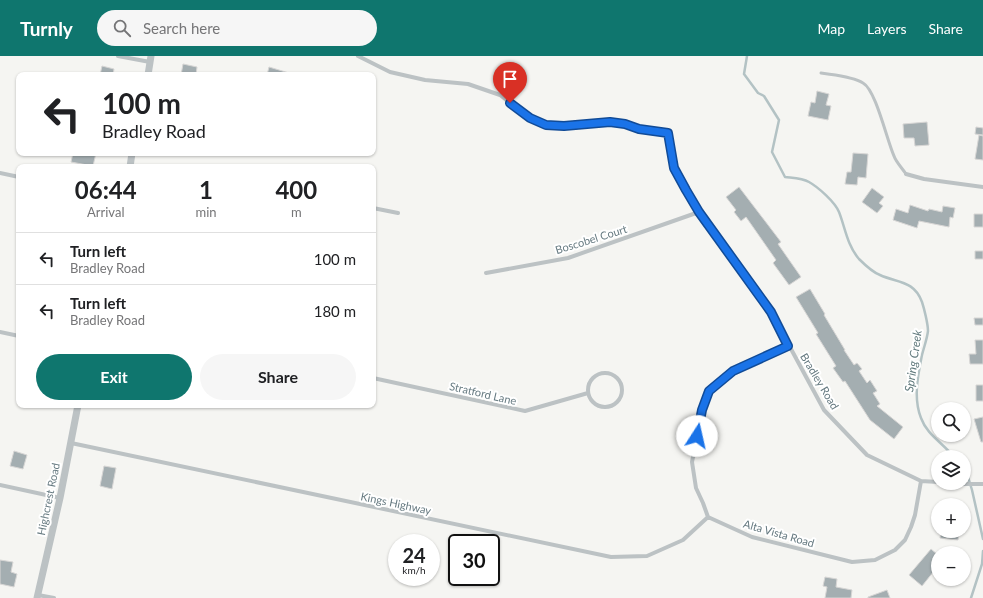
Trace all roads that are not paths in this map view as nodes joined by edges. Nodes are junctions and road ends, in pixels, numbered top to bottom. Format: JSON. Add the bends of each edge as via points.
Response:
{"nodes":[{"id":1,"x":118,"y":56,"type":"edge"},
{"id":2,"x":358,"y":56,"type":"edge"},
{"id":3,"x":151,"y":59,"type":"edge"},
{"id":4,"x":149,"y":72,"type":"edge"},
{"id":5,"x":821,"y":73,"type":"dead end"},
{"id":6,"x":0,"y":173,"type":"edge"},
{"id":7,"x":906,"y":174,"type":"joint"},
{"id":8,"x":16,"y":176,"type":"edge"},
{"id":9,"x":983,"y":187,"type":"edge"},
{"id":10,"x":376,"y":209,"type":"edge"},
{"id":11,"x":699,"y":212,"type":"junction"},
{"id":12,"x":398,"y":213,"type":"dead end"},
{"id":13,"x":486,"y":273,"type":"dead end"},
{"id":14,"x":0,"y":332,"type":"edge"},
{"id":15,"x":16,"y":335,"type":"edge"},
{"id":16,"x":788,"y":346,"type":"junction"},
{"id":17,"x":376,"y":379,"type":"edge"},
{"id":18,"x":588,"y":393,"type":"junction"},
{"id":19,"x":77,"y":408,"type":"edge"},
{"id":20,"x":71,"y":443,"type":"junction"},
{"id":21,"x":921,"y":481,"type":"junction"},
{"id":22,"x":931,"y":482,"type":"edge"},
{"id":23,"x":971,"y":484,"type":"edge"},
{"id":24,"x":981,"y":484,"type":"edge"},
{"id":25,"x":0,"y":485,"type":"edge"},
{"id":26,"x":60,"y":498,"type":"junction"},
{"id":27,"x":708,"y":518,"type":"junction"},
{"id":28,"x":37,"y":596,"type":"edge"},
{"id":29,"x":54,"y":598,"type":"edge"}],
"edges":[{"from":1,"to":3,"type":"street"},
{"from":2,"to":11,"type":"street","name":"Bradley Road","via":[[390,72],[425,80],[468,84],[500,95],[530,118],[546,125],[610,122],[668,133],[674,168]]},
{"from":3,"to":4,"type":"street"},
{"from":5,"to":7,"type":"lane","via":[[864,83],[871,92],[894,157]]},
{"from":6,"to":8,"type":"street"},
{"from":7,"to":9,"type":"street"},
{"from":10,"to":12,"type":"street"},
{"from":11,"to":13,"type":"street","name":"Boscobel Court","via":[[568,258]]},
{"from":11,"to":16,"type":"street","name":"Bradley Road","via":[[771,312]]},
{"from":14,"to":15,"type":"street"},
{"from":16,"to":21,"type":"street","name":"Bradley Road","via":[[824,410],[867,455]]},
{"from":16,"to":27,"type":"street","via":[[733,371],[709,391],[702,410],[692,462],[696,488]]},
{"from":17,"to":18,"type":"street","name":"Stratford Lane","via":[[524,411]]},
{"from":18,"to":18,"type":"street","via":[[590,399],[598,406],[610,406],[621,394],[620,384],[613,375],[602,373],[593,378]]},
{"from":19,"to":20,"type":"street","name":"Highcrest Road"},
{"from":20,"to":26,"type":"street","name":"Highcrest Road"},
{"from":20,"to":27,"type":"street","name":"Kings Highway","via":[[611,557],[647,556],[683,540]]},
{"from":21,"to":22,"type":"street","name":"Bradley Road"},
{"from":21,"to":27,"type":"street","name":"Alta Vista Road","via":[[915,515],[905,540],[895,550],[875,560],[852,562],[760,539]]},
{"from":23,"to":24,"type":"street"},
{"from":25,"to":26,"type":"street"},
{"from":26,"to":28,"type":"street","name":"Highcrest Road"},
{"from":28,"to":29,"type":"street"}]}
